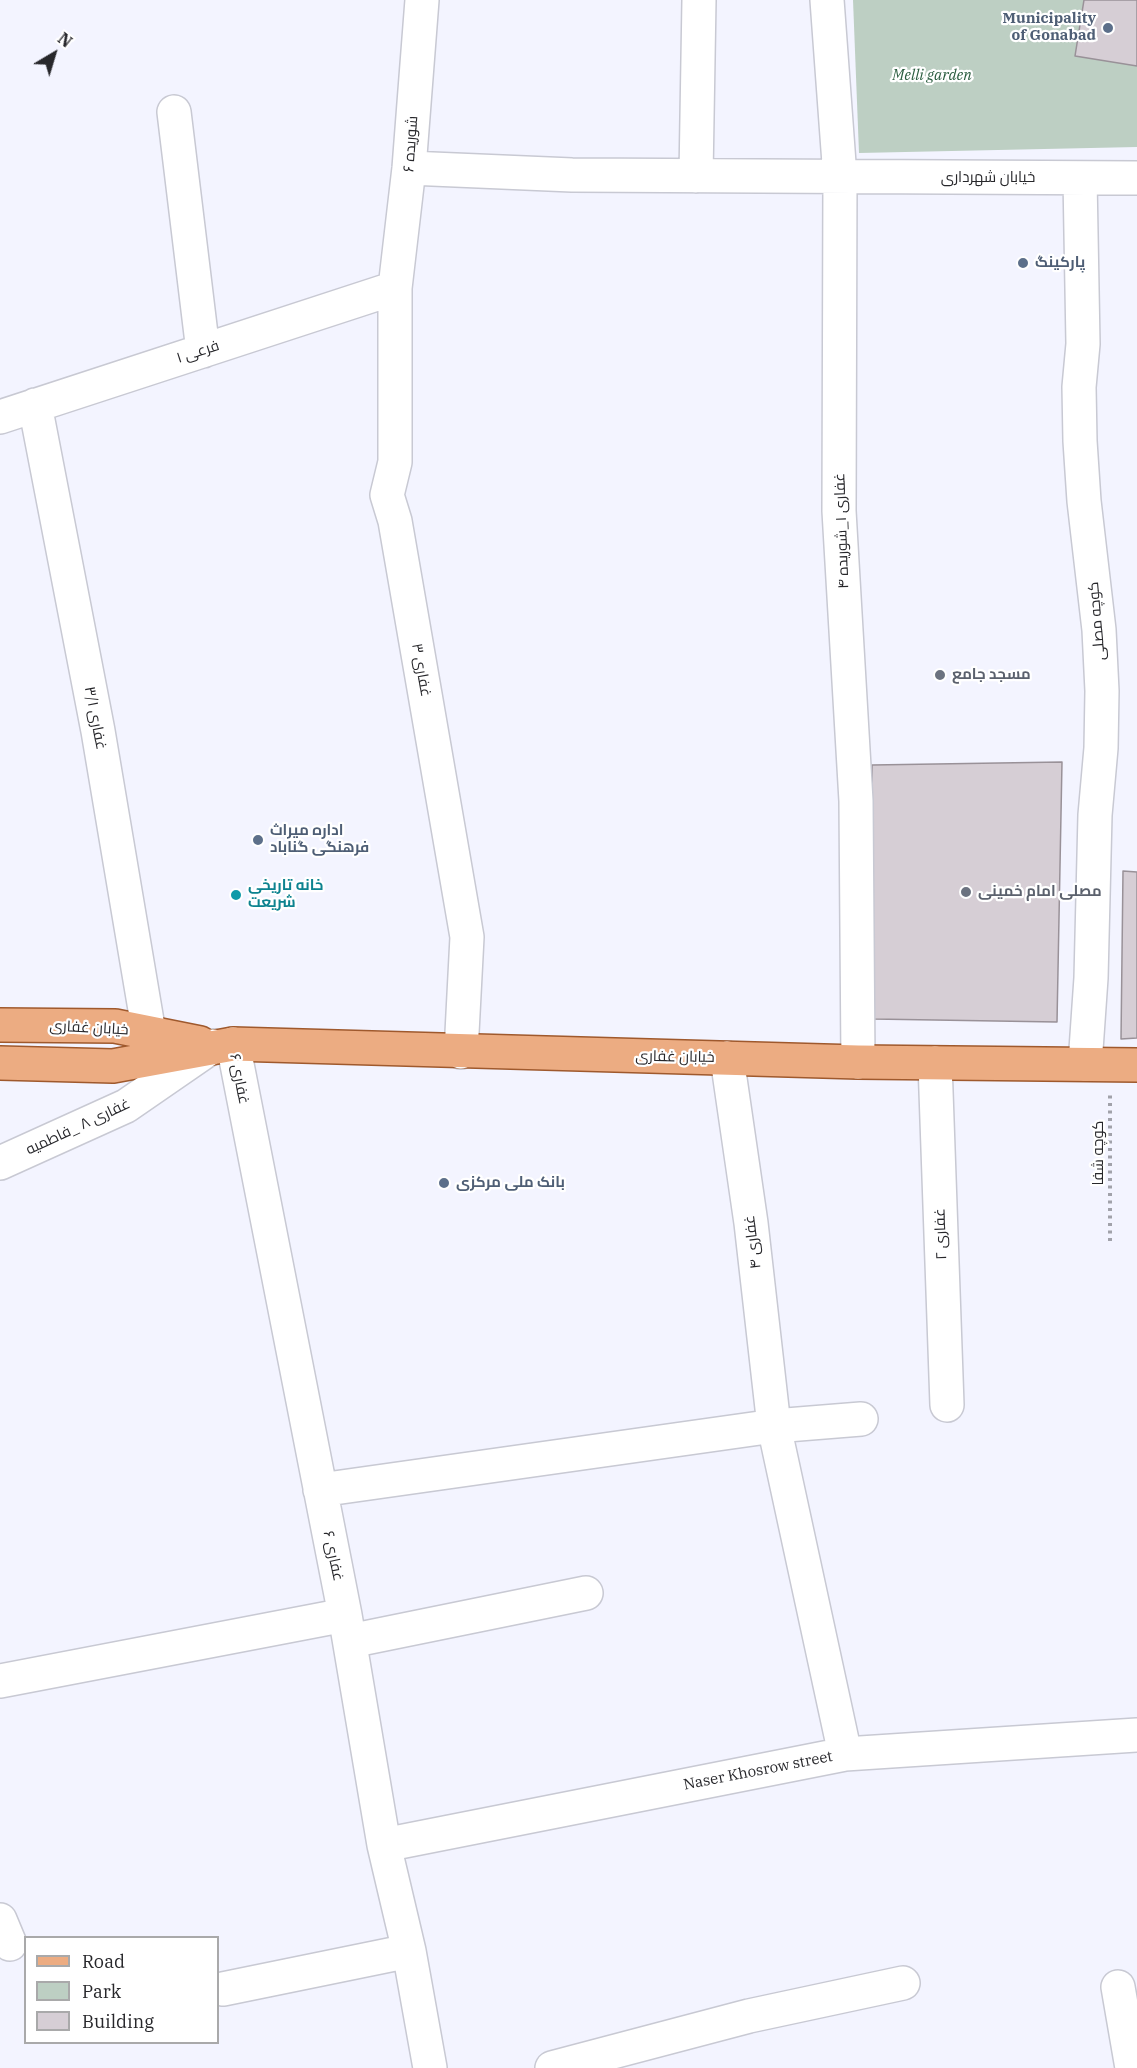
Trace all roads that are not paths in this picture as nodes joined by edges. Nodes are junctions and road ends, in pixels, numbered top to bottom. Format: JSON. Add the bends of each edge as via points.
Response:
{"nodes":[{"id":1,"x":422,"y":0,"type":"edge"},
{"id":2,"x":699,"y":0,"type":"edge"},
{"id":3,"x":827,"y":0,"type":"edge"},
{"id":4,"x":174,"y":112,"type":"dead end"},
{"id":5,"x":409,"y":168,"type":"junction"},
{"id":6,"x":696,"y":176,"type":"junction"},
{"id":7,"x":840,"y":177,"type":"junction"},
{"id":8,"x":1080,"y":178,"type":"junction"},
{"id":9,"x":1137,"y":178,"type":"edge"},
{"id":10,"x":395,"y":288,"type":"junction"},
{"id":11,"x":203,"y":351,"type":"junction"},
{"id":12,"x":35,"y":405,"type":"junction"},
{"id":13,"x":0,"y":417,"type":"edge"},
{"id":14,"x":0,"y":1025,"type":"edge"},
{"id":15,"x":149,"y":1033,"type":"junction"},
{"id":16,"x":223,"y":1045,"type":"junction"},
{"id":17,"x":461,"y":1052,"type":"junction"},
{"id":18,"x":727,"y":1058,"type":"junction"},
{"id":19,"x":858,"y":1062,"type":"junction"},
{"id":20,"x":0,"y":1063,"type":"edge"},
{"id":21,"x":935,"y":1063,"type":"junction"},
{"id":22,"x":1111,"y":1065,"type":"edge"},
{"id":23,"x":0,"y":1163,"type":"edge"},
{"id":24,"x":947,"y":1405,"type":"dead end"},
{"id":25,"x":861,"y":1419,"type":"dead end"},
{"id":26,"x":774,"y":1426,"type":"junction"},
{"id":27,"x":320,"y":1490,"type":"junction"},
{"id":28,"x":586,"y":1593,"type":"dead end"},
{"id":29,"x":347,"y":1628,"type":"junction"},
{"id":30,"x":0,"y":1681,"type":"edge"},
{"id":31,"x":1137,"y":1735,"type":"edge"},
{"id":32,"x":845,"y":1754,"type":"junction"},
{"id":33,"x":384,"y":1845,"type":"junction"},
{"id":34,"x":408,"y":1952,"type":"junction"},
{"id":35,"x":903,"y":1983,"type":"dead end"},
{"id":36,"x":1118,"y":1987,"type":"dead end"},
{"id":37,"x":223,"y":1989,"type":"dead end"},
{"id":38,"x":430,"y":2068,"type":"edge"},
{"id":39,"x":552,"y":2068,"type":"edge"},
{"id":40,"x":1132,"y":2068,"type":"edge"}],
"edges":[{"from":1,"to":5,"type":"street","name":"شوریده ۶"},
{"from":2,"to":6,"type":"street"},
{"from":3,"to":7,"type":"street","name":"غفاری ۱_شوریده ۴"},
{"from":4,"to":11,"type":"street"},
{"from":5,"to":6,"type":"street","name":"خیابان شهرداری"},
{"from":5,"to":10,"type":"street","name":"شوریده ۶"},
{"from":6,"to":7,"type":"street","name":"خیابان شهرداری"},
{"from":7,"to":8,"type":"street","name":"خیابان شهرداری"},
{"from":7,"to":19,"type":"street","name":"غفاری ۱_شوریده ۴","via":[[839,511],[856,801]]},
{"from":8,"to":9,"type":"street","name":"خیابان شهرداری"},
{"from":8,"to":22,"type":"street","name":"کوچه مصلی","via":[[1080,441],[1100,630]]},
{"from":10,"to":11,"type":"street","name":"فرعی ۱"},
{"from":10,"to":17,"type":"street","name":"غفاری ۳","via":[[395,462],[387,495],[395,521],[467,937]]},
{"from":11,"to":12,"type":"street","name":"فرعی ۱"},
{"from":12,"to":13,"type":"street","name":"فرعی ۱"},
{"from":12,"to":15,"type":"street","name":"غفاری ۳/۱","via":[[98,731]]},
{"from":14,"to":15,"type":"main road","name":"خیابان غفاری","via":[[115,1026]]},
{"from":15,"to":16,"type":"main road","name":"خیابان غفاری"},
{"from":16,"to":17,"type":"main road","name":"خیابان غفاری"},
{"from":16,"to":20,"type":"main road","name":"خیابان غفاری","via":[[113,1066]]},
{"from":16,"to":23,"type":"street","name":"غفاری ۸ _فاطمیه","via":[[126,1106]]},
{"from":16,"to":27,"type":"street","name":"غفاری ۶"},
{"from":17,"to":18,"type":"main road","name":"خیابان غفاری"},
{"from":18,"to":19,"type":"main road","name":"خیابان غفاری"},
{"from":18,"to":26,"type":"street","name":"غفاری ۴"},
{"from":19,"to":21,"type":"main road","name":"خیابان غفاری"},
{"from":21,"to":22,"type":"main road","name":"خیابان غفاری"},
{"from":21,"to":24,"type":"street","name":"غفاری ۲"},
{"from":25,"to":26,"type":"street"},
{"from":26,"to":27,"type":"street"},
{"from":26,"to":32,"type":"street","name":"غفاری ۴"},
{"from":27,"to":29,"type":"street","name":"غفاری ۶"},
{"from":28,"to":29,"type":"street"},
{"from":29,"to":30,"type":"street"},
{"from":29,"to":33,"type":"street","name":"غفاری ۶"},
{"from":31,"to":32,"type":"street","name":"Naser Khosrow street"},
{"from":32,"to":33,"type":"street","name":"Naser Khosrow street"},
{"from":33,"to":34,"type":"street","name":"غفاری ۶"},
{"from":34,"to":37,"type":"street"},
{"from":34,"to":38,"type":"street","name":"غفاری ۶"},
{"from":35,"to":39,"type":"street","via":[[748,2016]]},
{"from":36,"to":40,"type":"street"}]}
